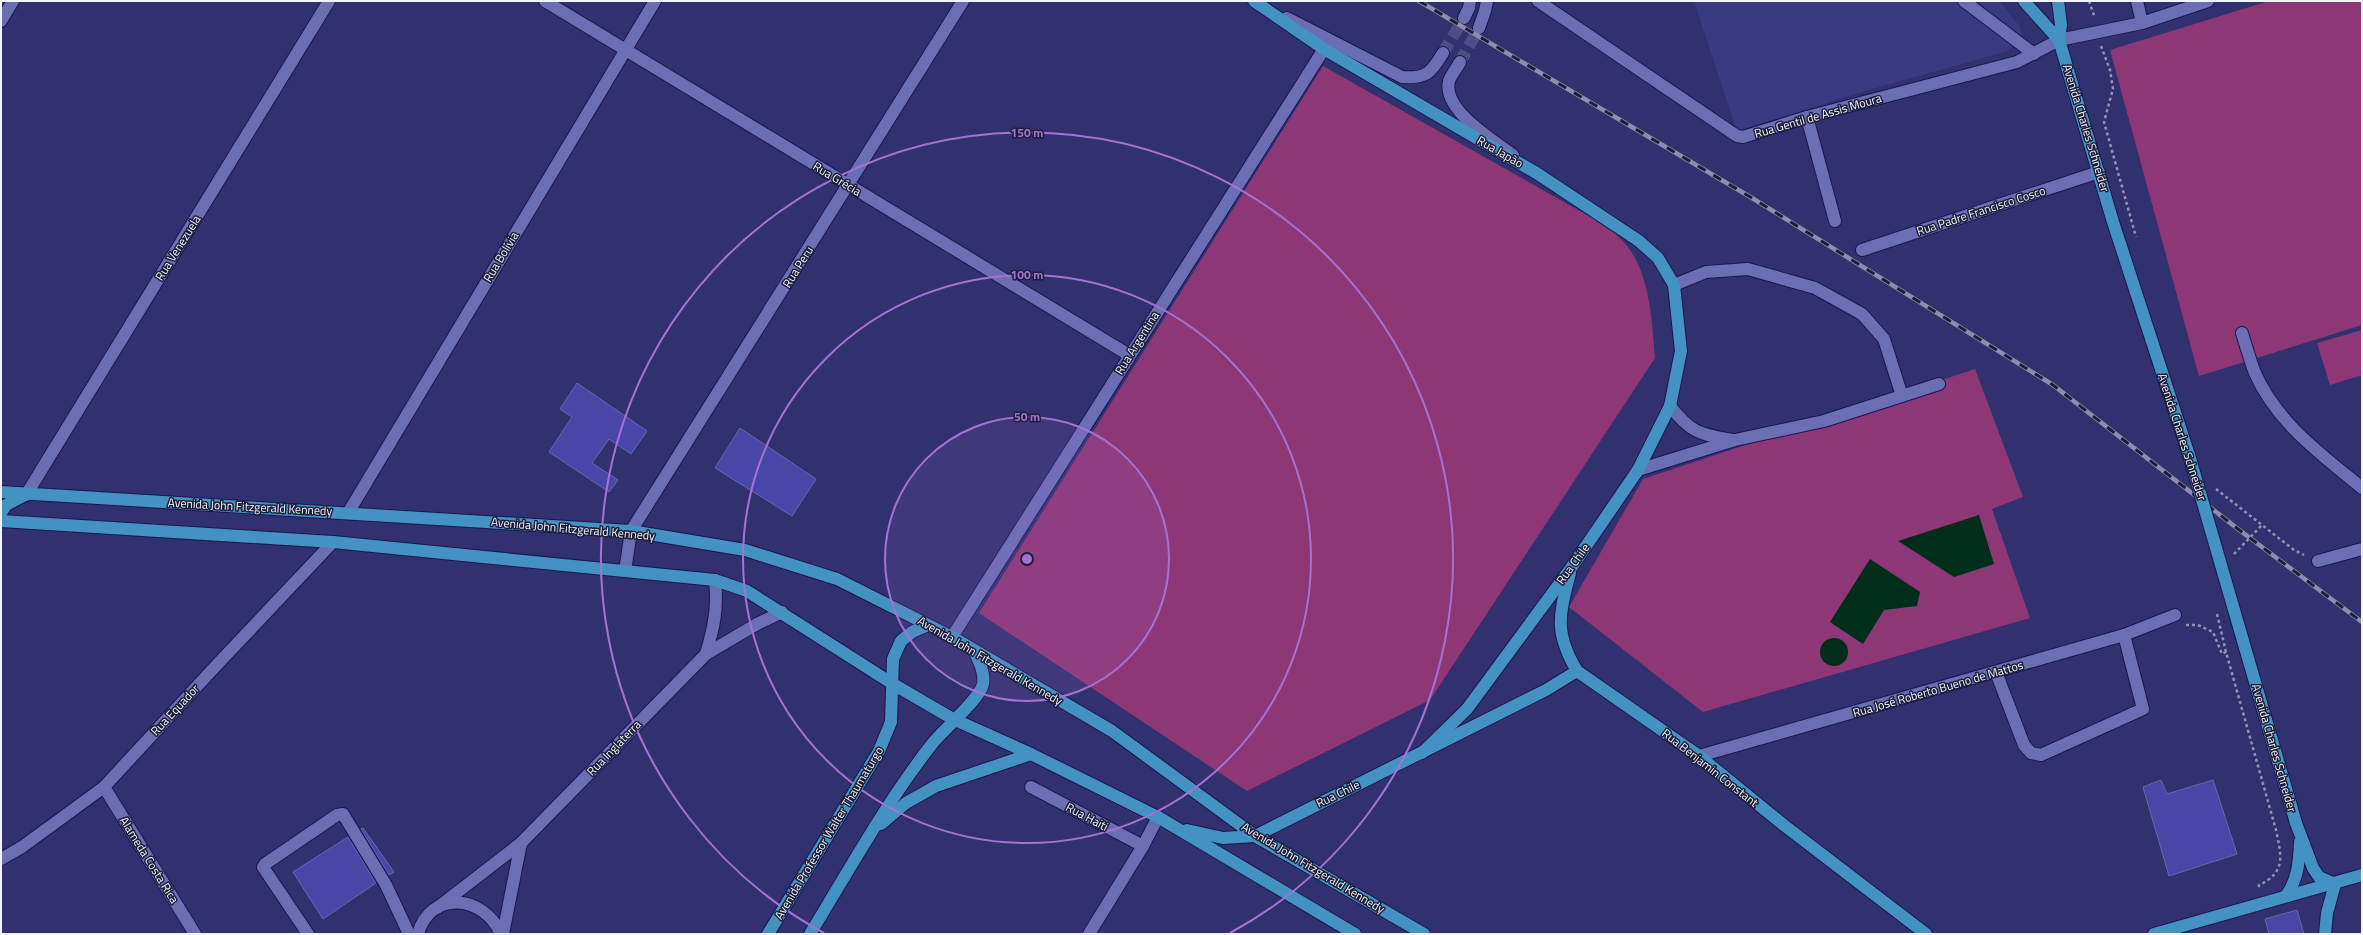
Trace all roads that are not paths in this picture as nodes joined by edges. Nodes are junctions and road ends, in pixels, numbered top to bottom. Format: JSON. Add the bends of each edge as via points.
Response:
{"nodes":[{"id":1,"x":14,"y":1,"type":"edge"},
{"id":2,"x":329,"y":1,"type":"edge"},
{"id":3,"x":545,"y":1,"type":"edge"},
{"id":4,"x":656,"y":1,"type":"edge"},
{"id":5,"x":963,"y":1,"type":"edge"},
{"id":6,"x":1470,"y":1,"type":"edge"},
{"id":7,"x":1487,"y":1,"type":"edge"},
{"id":8,"x":1538,"y":1,"type":"edge"},
{"id":9,"x":1964,"y":1,"type":"edge"},
{"id":10,"x":2024,"y":1,"type":"edge"},
{"id":11,"x":2058,"y":1,"type":"edge"},
{"id":12,"x":2136,"y":1,"type":"edge"},
{"id":13,"x":2208,"y":1,"type":"edge"},
{"id":14,"x":1257,"y":3,"type":"edge"},
{"id":15,"x":1464,"y":18,"type":"tunnel mouth"},
{"id":16,"x":1,"y":21,"type":"edge"},
{"id":17,"x":2142,"y":23,"type":"junction"},
{"id":18,"x":1479,"y":28,"type":"tunnel mouth"},
{"id":19,"x":2059,"y":40,"type":"junction"},
{"id":20,"x":625,"y":49,"type":"junction"},
{"id":21,"x":1324,"y":49,"type":"junction"},
{"id":22,"x":1443,"y":53,"type":"tunnel mouth"},
{"id":23,"x":2034,"y":54,"type":"junction"},
{"id":24,"x":1460,"y":62,"type":"tunnel mouth"},
{"id":25,"x":1807,"y":117,"type":"junction"},
{"id":26,"x":2099,"y":172,"type":"junction"},
{"id":27,"x":1538,"y":174,"type":"junction"},
{"id":28,"x":849,"y":186,"type":"junction"},
{"id":29,"x":1835,"y":221,"type":"dead end"},
{"id":30,"x":1862,"y":250,"type":"dead end"},
{"id":31,"x":1674,"y":285,"type":"junction"},
{"id":32,"x":2242,"y":333,"type":"dead end"},
{"id":33,"x":1680,"y":351,"type":"joint"},
{"id":34,"x":1129,"y":355,"type":"junction"},
{"id":35,"x":1939,"y":384,"type":"dead end"},
{"id":36,"x":1902,"y":396,"type":"junction"},
{"id":37,"x":1670,"y":406,"type":"junction"},
{"id":38,"x":1735,"y":440,"type":"junction"},
{"id":39,"x":1638,"y":470,"type":"junction"},
{"id":40,"x":2362,"y":488,"type":"edge"},
{"id":41,"x":1,"y":492,"type":"edge"},
{"id":42,"x":26,"y":495,"type":"junction"},
{"id":43,"x":1,"y":513,"type":"edge"},
{"id":44,"x":348,"y":513,"type":"junction"},
{"id":45,"x":1,"y":521,"type":"edge"},
{"id":46,"x":631,"y":531,"type":"junction"},
{"id":47,"x":333,"y":542,"type":"junction"},
{"id":48,"x":2362,"y":549,"type":"edge"},
{"id":49,"x":2318,"y":561,"type":"road end"},
{"id":50,"x":1571,"y":568,"type":"junction"},
{"id":51,"x":625,"y":571,"type":"junction"},
{"id":52,"x":715,"y":580,"type":"junction"},
{"id":53,"x":782,"y":612,"type":"junction"},
{"id":54,"x":2175,"y":614,"type":"road end"},
{"id":55,"x":928,"y":625,"type":"junction"},
{"id":56,"x":2124,"y":635,"type":"junction"},
{"id":57,"x":952,"y":637,"type":"junction"},
{"id":58,"x":975,"y":652,"type":"junction"},
{"id":59,"x":706,"y":654,"type":"junction"},
{"id":60,"x":1577,"y":671,"type":"junction"},
{"id":61,"x":1996,"y":672,"type":"junction"},
{"id":62,"x":892,"y":684,"type":"junction"},
{"id":63,"x":953,"y":719,"type":"junction"},
{"id":64,"x":1422,"y":753,"type":"junction"},
{"id":65,"x":1031,"y":754,"type":"junction"},
{"id":66,"x":1699,"y":756,"type":"junction"},
{"id":67,"x":104,"y":787,"type":"junction"},
{"id":68,"x":1031,"y":787,"type":"dead end"},
{"id":69,"x":1158,"y":817,"type":"junction"},
{"id":70,"x":1176,"y":827,"type":"junction"},
{"id":71,"x":871,"y":833,"type":"junction"},
{"id":72,"x":1255,"y":836,"type":"junction"},
{"id":73,"x":2300,"y":836,"type":"junction"},
{"id":74,"x":521,"y":843,"type":"junction"},
{"id":75,"x":1143,"y":846,"type":"junction"},
{"id":76,"x":1,"y":859,"type":"edge"},
{"id":77,"x":2362,"y":875,"type":"edge"},
{"id":78,"x":2335,"y":884,"type":"junction"},
{"id":79,"x":2286,"y":896,"type":"junction"},
{"id":80,"x":437,"y":908,"type":"junction"},
{"id":81,"x":419,"y":931,"type":"edge"},
{"id":82,"x":195,"y":934,"type":"edge"},
{"id":83,"x":308,"y":934,"type":"edge"},
{"id":84,"x":409,"y":934,"type":"edge"},
{"id":85,"x":502,"y":934,"type":"edge"},
{"id":86,"x":768,"y":934,"type":"edge"},
{"id":87,"x":810,"y":934,"type":"edge"},
{"id":88,"x":1089,"y":934,"type":"edge"},
{"id":89,"x":1355,"y":934,"type":"edge"},
{"id":90,"x":1424,"y":934,"type":"edge"},
{"id":91,"x":1926,"y":934,"type":"edge"},
{"id":92,"x":2154,"y":934,"type":"edge"},
{"id":93,"x":2325,"y":934,"type":"edge"}],
"edges":[{"from":1,"to":16,"type":"street"},
{"from":2,"to":42,"type":"street","name":"Rua Venezuela"},
{"from":3,"to":20,"type":"street","name":"Rua Grécia"},
{"from":4,"to":20,"type":"street","name":"Rua Bolívia"},
{"from":5,"to":28,"type":"street","name":"Rua Peru"},
{"from":6,"to":15,"type":"street"},
{"from":7,"to":18,"type":"street"},
{"from":8,"to":25,"type":"street","name":"Rua Gentil de Assis Moura","via":[[1737,136],[1752,136]]},
{"from":9,"to":23,"type":"street"},
{"from":10,"to":19,"type":"main road","name":"Avenida Charles Schneider"},
{"from":11,"to":19,"type":"main road","name":"Avenida Charles Schneider","via":[[2061,25]]},
{"from":12,"to":17,"type":"street"},
{"from":13,"to":17,"type":"street","name":"Rua Gentil de Assis Moura"},
{"from":14,"to":21,"type":"main road","name":"Rua Japão"},
{"from":14,"to":22,"type":"street","via":[[1402,77],[1418,79],[1433,70]]},
{"from":17,"to":19,"type":"street","name":"Rua Gentil de Assis Moura"},
{"from":19,"to":23,"type":"street","name":"Rua Gentil de Assis Moura"},
{"from":19,"to":26,"type":"main road","name":"Avenida Charles Schneider"},
{"from":20,"to":28,"type":"street","name":"Rua Grécia"},
{"from":20,"to":44,"type":"street","name":"Rua Bolívia"},
{"from":21,"to":27,"type":"main road","name":"Rua Japão"},
{"from":21,"to":34,"type":"street","name":"Rua Argentina"},
{"from":23,"to":25,"type":"street","name":"Rua Gentil de Assis Moura","via":[[2018,62]]},
{"from":24,"to":27,"type":"street","via":[[1449,81],[1449,98],[1462,115]]},
{"from":25,"to":29,"type":"street"},
{"from":26,"to":30,"type":"street","name":"Rua Padre Francisco Cosco"},
{"from":26,"to":73,"type":"main road","name":"Avenida Charles Schneider","bridge":true,"via":[[2203,502]]},
{"from":27,"to":31,"type":"main road","name":"Rua Japão","via":[[1639,241],[1658,258]]},
{"from":28,"to":34,"type":"street","name":"Rua Grécia"},
{"from":28,"to":46,"type":"street","name":"Rua Peru"},
{"from":31,"to":33,"type":"main road","name":"Rua Japão"},
{"from":31,"to":36,"type":"street","via":[[1706,272],[1748,269],[1815,288],[1862,314],[1884,339]]},
{"from":32,"to":40,"type":"street","via":[[2256,374],[2277,410],[2309,446]]},
{"from":33,"to":37,"type":"main road","name":"Rua Chile"},
{"from":34,"to":57,"type":"street","name":"Rua Argentina"},
{"from":35,"to":36,"type":"street"},
{"from":36,"to":38,"type":"street","via":[[1824,421]]},
{"from":37,"to":38,"type":"street","via":[[1683,423],[1698,433]]},
{"from":37,"to":39,"type":"main road","name":"Rua Chile"},
{"from":38,"to":39,"type":"street"},
{"from":39,"to":50,"type":"main road","name":"Rua Chile"},
{"from":41,"to":42,"type":"main road","name":"Avenida John Fitzgerald Kennedy"},
{"from":42,"to":43,"type":"main road","via":[[6,505]]},
{"from":42,"to":44,"type":"main road","name":"Avenida John Fitzgerald Kennedy"},
{"from":44,"to":46,"type":"main road","name":"Avenida John Fitzgerald Kennedy"},
{"from":45,"to":47,"type":"main road"},
{"from":46,"to":51,"type":"street"},
{"from":46,"to":55,"type":"main road","name":"Avenida John Fitzgerald Kennedy","via":[[745,550],[836,579]]},
{"from":47,"to":51,"type":"main road"},
{"from":47,"to":67,"type":"street","name":"Rua Equador"},
{"from":48,"to":49,"type":"street"},
{"from":50,"to":60,"type":"main road","name":"Rua Benjamin Constant","via":[[1559,626],[1566,652]]},
{"from":50,"to":64,"type":"main road","name":"Rua Chile","via":[[1467,709]]},
{"from":51,"to":52,"type":"main road"},
{"from":52,"to":53,"type":"main road","via":[[747,591]]},
{"from":52,"to":59,"type":"street","via":[[715,623]]},
{"from":53,"to":59,"type":"street"},
{"from":53,"to":62,"type":"main road"},
{"from":54,"to":56,"type":"street","name":"Rua José Roberto Bueno de Mattos"},
{"from":55,"to":57,"type":"main road","name":"Avenida John Fitzgerald Kennedy"},
{"from":55,"to":62,"type":"main road","via":[[912,632],[901,642],[893,659]]},
{"from":56,"to":61,"type":"street","name":"Rua José Roberto Bueno de Mattos"},
{"from":56,"to":61,"type":"street","via":[[2143,709],[2041,755],[2031,753],[2024,745]]},
{"from":57,"to":58,"type":"main road","name":"Avenida John Fitzgerald Kennedy"},
{"from":58,"to":63,"type":"main road","via":[[982,668],[983,684],[976,699]]},
{"from":58,"to":72,"type":"main road","name":"Avenida John Fitzgerald Kennedy","via":[[1112,732]]},
{"from":59,"to":74,"type":"street","name":"Rua Inglaterra"},
{"from":60,"to":64,"type":"main road","name":"Rua Chile","via":[[1546,690]]},
{"from":60,"to":66,"type":"main road","name":"Rua Benjamin Constant"},
{"from":61,"to":66,"type":"street","name":"Rua José Roberto Bueno de Mattos"},
{"from":62,"to":63,"type":"main road"},
{"from":62,"to":86,"type":"main road","name":"Avenida Professor Walter Thaumaturgo","via":[[891,722],[879,751]]},
{"from":63,"to":65,"type":"main road"},
{"from":63,"to":71,"type":"main road","via":[[905,781]]},
{"from":64,"to":72,"type":"main road","name":"Rua Chile"},
{"from":65,"to":69,"type":"main road"},
{"from":65,"to":71,"type":"main road","via":[[936,786],[906,804]]},
{"from":66,"to":91,"type":"main road","name":"Rua Benjamin Constant","via":[[1785,826]]},
{"from":67,"to":76,"type":"street","name":"Rua Equador","via":[[22,847]]},
{"from":67,"to":82,"type":"street","name":"Alameda Costa Rica"},
{"from":68,"to":75,"type":"street","name":"Rua Haiti"},
{"from":69,"to":70,"type":"main road"},
{"from":69,"to":75,"type":"street"},
{"from":70,"to":72,"type":"main road","via":[[1223,838]]},
{"from":70,"to":89,"type":"main road"},
{"from":71,"to":87,"type":"main road"},
{"from":72,"to":90,"type":"main road","name":"Avenida John Fitzgerald Kennedy"},
{"from":73,"to":78,"type":"main road","name":"Avenida Charles Schneider","via":[[2319,877]]},
{"from":73,"to":79,"type":"main road","name":"Avenida Charles Schneider","via":[[2299,867],[2294,884]]},
{"from":74,"to":80,"type":"street","name":"Rua Inglaterra"},
{"from":74,"to":85,"type":"street"},
{"from":75,"to":88,"type":"street"},
{"from":77,"to":78,"type":"main road"},
{"from":78,"to":79,"type":"main road"},
{"from":78,"to":93,"type":"main road","via":[[2327,913]]},
{"from":79,"to":92,"type":"main road"},
{"from":80,"to":81,"type":"street","name":"Rua Inglaterra","via":[[424,919]]},
{"from":80,"to":85,"type":"street","via":[[458,902],[473,904],[496,922]]},
{"from":81,"to":84,"type":"street"},
{"from":83,"to":84,"type":"street","via":[[263,867],[343,814],[386,885]]}]}
